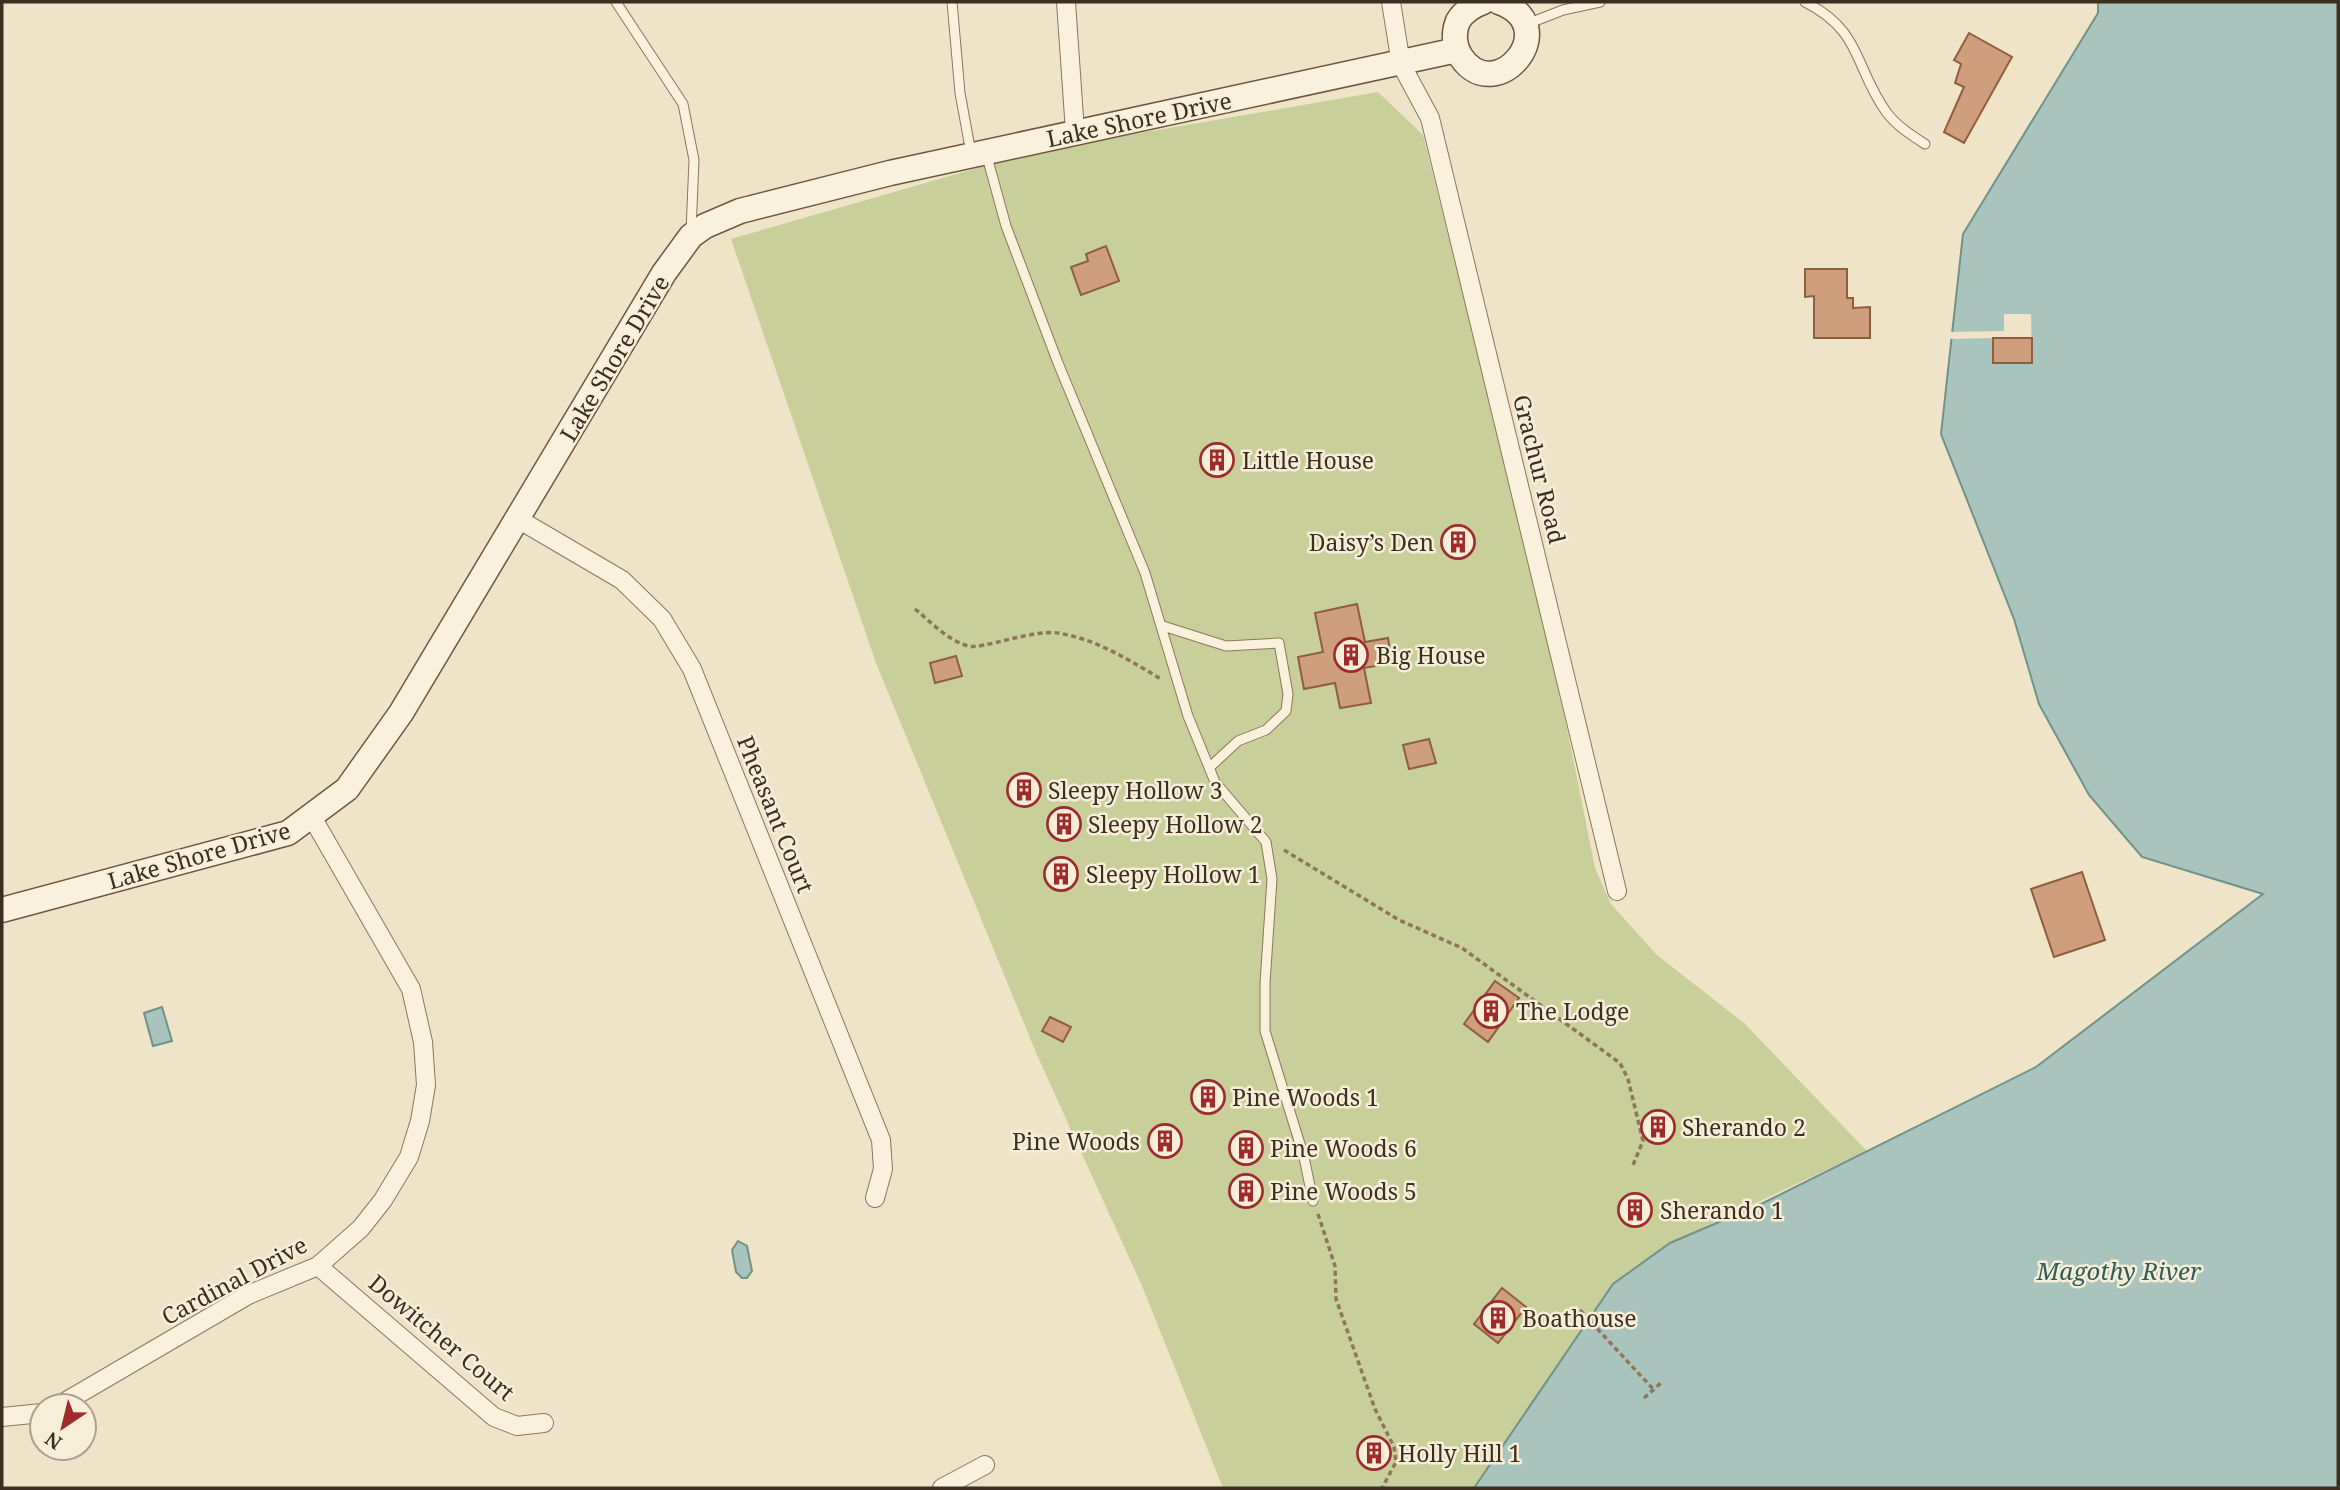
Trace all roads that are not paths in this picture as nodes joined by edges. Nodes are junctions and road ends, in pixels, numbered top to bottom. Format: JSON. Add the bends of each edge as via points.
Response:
{"nodes":[{"id":1,"x":616,"y":2,"type":"edge"},
{"id":2,"x":951,"y":2,"type":"edge"},
{"id":3,"x":1066,"y":2,"type":"edge"},
{"id":4,"x":1391,"y":2,"type":"edge"},
{"id":5,"x":1483,"y":2,"type":"edge"},
{"id":6,"x":1499,"y":2,"type":"edge"},
{"id":7,"x":1600,"y":2,"type":"edge"},
{"id":8,"x":1805,"y":2,"type":"edge"},
{"id":9,"x":1525,"y":24,"type":"junction"},
{"id":10,"x":1457,"y":50,"type":"junction"},
{"id":11,"x":1401,"y":64,"type":"junction"},
{"id":12,"x":1074,"y":132,"type":"junction"},
{"id":13,"x":1925,"y":144,"type":"dead end"},
{"id":14,"x":979,"y":154,"type":"junction"},
{"id":15,"x":691,"y":236,"type":"junction"},
{"id":16,"x":518,"y":519,"type":"junction"},
{"id":17,"x":1163,"y":626,"type":"junction"},
{"id":18,"x":1210,"y":768,"type":"junction"},
{"id":19,"x":312,"y":817,"type":"junction"},
{"id":20,"x":1617,"y":891,"type":"dead end"},
{"id":21,"x":2,"y":910,"type":"edge"},
{"id":22,"x":875,"y":1198,"type":"dead end"},
{"id":23,"x":1314,"y":1201,"type":"road end"},
{"id":24,"x":318,"y":1265,"type":"junction"},
{"id":25,"x":82,"y":1392,"type":"edge"},
{"id":26,"x":28,"y":1415,"type":"edge"},
{"id":27,"x":2,"y":1418,"type":"edge"},
{"id":28,"x":544,"y":1423,"type":"dead end"},
{"id":29,"x":985,"y":1465,"type":"dead end"},
{"id":30,"x":942,"y":1488,"type":"edge"}],
"edges":[{"from":1,"to":15,"type":"lane","via":[[683,104],[694,160]]},
{"from":2,"to":14,"type":"lane","via":[[960,93]]},
{"from":3,"to":12,"type":"street"},
{"from":4,"to":11,"type":"street"},
{"from":5,"to":10,"type":"street","via":[[1463,14],[1457,24]]},
{"from":6,"to":9,"type":"street"},
{"from":7,"to":9,"type":"lane"},
{"from":8,"to":13,"type":"lane","via":[[1821,10],[1850,38],[1886,111]]},
{"from":9,"to":10,"type":"street","via":[[1526,47],[1513,66],[1503,71],[1481,72]]},
{"from":10,"to":11,"type":"street","name":"Lake Shore Drive"},
{"from":11,"to":12,"type":"street","name":"Lake Shore Drive"},
{"from":11,"to":20,"type":"street","name":"Grachur Road","via":[[1430,118]]},
{"from":12,"to":14,"type":"street","name":"Lake Shore Drive"},
{"from":14,"to":15,"type":"street","name":"Lake Shore Drive","via":[[740,211]]},
{"from":14,"to":17,"type":"lane"},
{"from":15,"to":16,"type":"street","name":"Lake Shore Drive","via":[[664,273]]},
{"from":16,"to":19,"type":"street","name":"Lake Shore Drive","via":[[373,755],[347,789]]},
{"from":16,"to":22,"type":"street","name":"Pheasant Court","via":[[622,580],[662,619],[692,669],[881,1140],[883,1168]]},
{"from":17,"to":18,"type":"lane"},
{"from":17,"to":18,"type":"lane","via":[[1226,646],[1279,643],[1288,694],[1286,711],[1266,730],[1238,741]]},
{"from":18,"to":23,"type":"lane","via":[[1215,782],[1266,842],[1272,879],[1265,1031]]},
{"from":19,"to":21,"type":"street","name":"Lake Shore Drive","via":[[288,833],[252,845]]},
{"from":19,"to":24,"type":"street","name":"Cardinal Drive","via":[[411,989],[423,1042],[425,1085],[409,1157],[361,1228]]},
{"from":24,"to":25,"type":"street","name":"Cardinal Drive","via":[[248,1296]]},
{"from":24,"to":28,"type":"street","name":"Dowitcher Court","via":[[494,1417],[517,1426]]},
{"from":26,"to":27,"type":"street"},
{"from":29,"to":30,"type":"street"}]}
